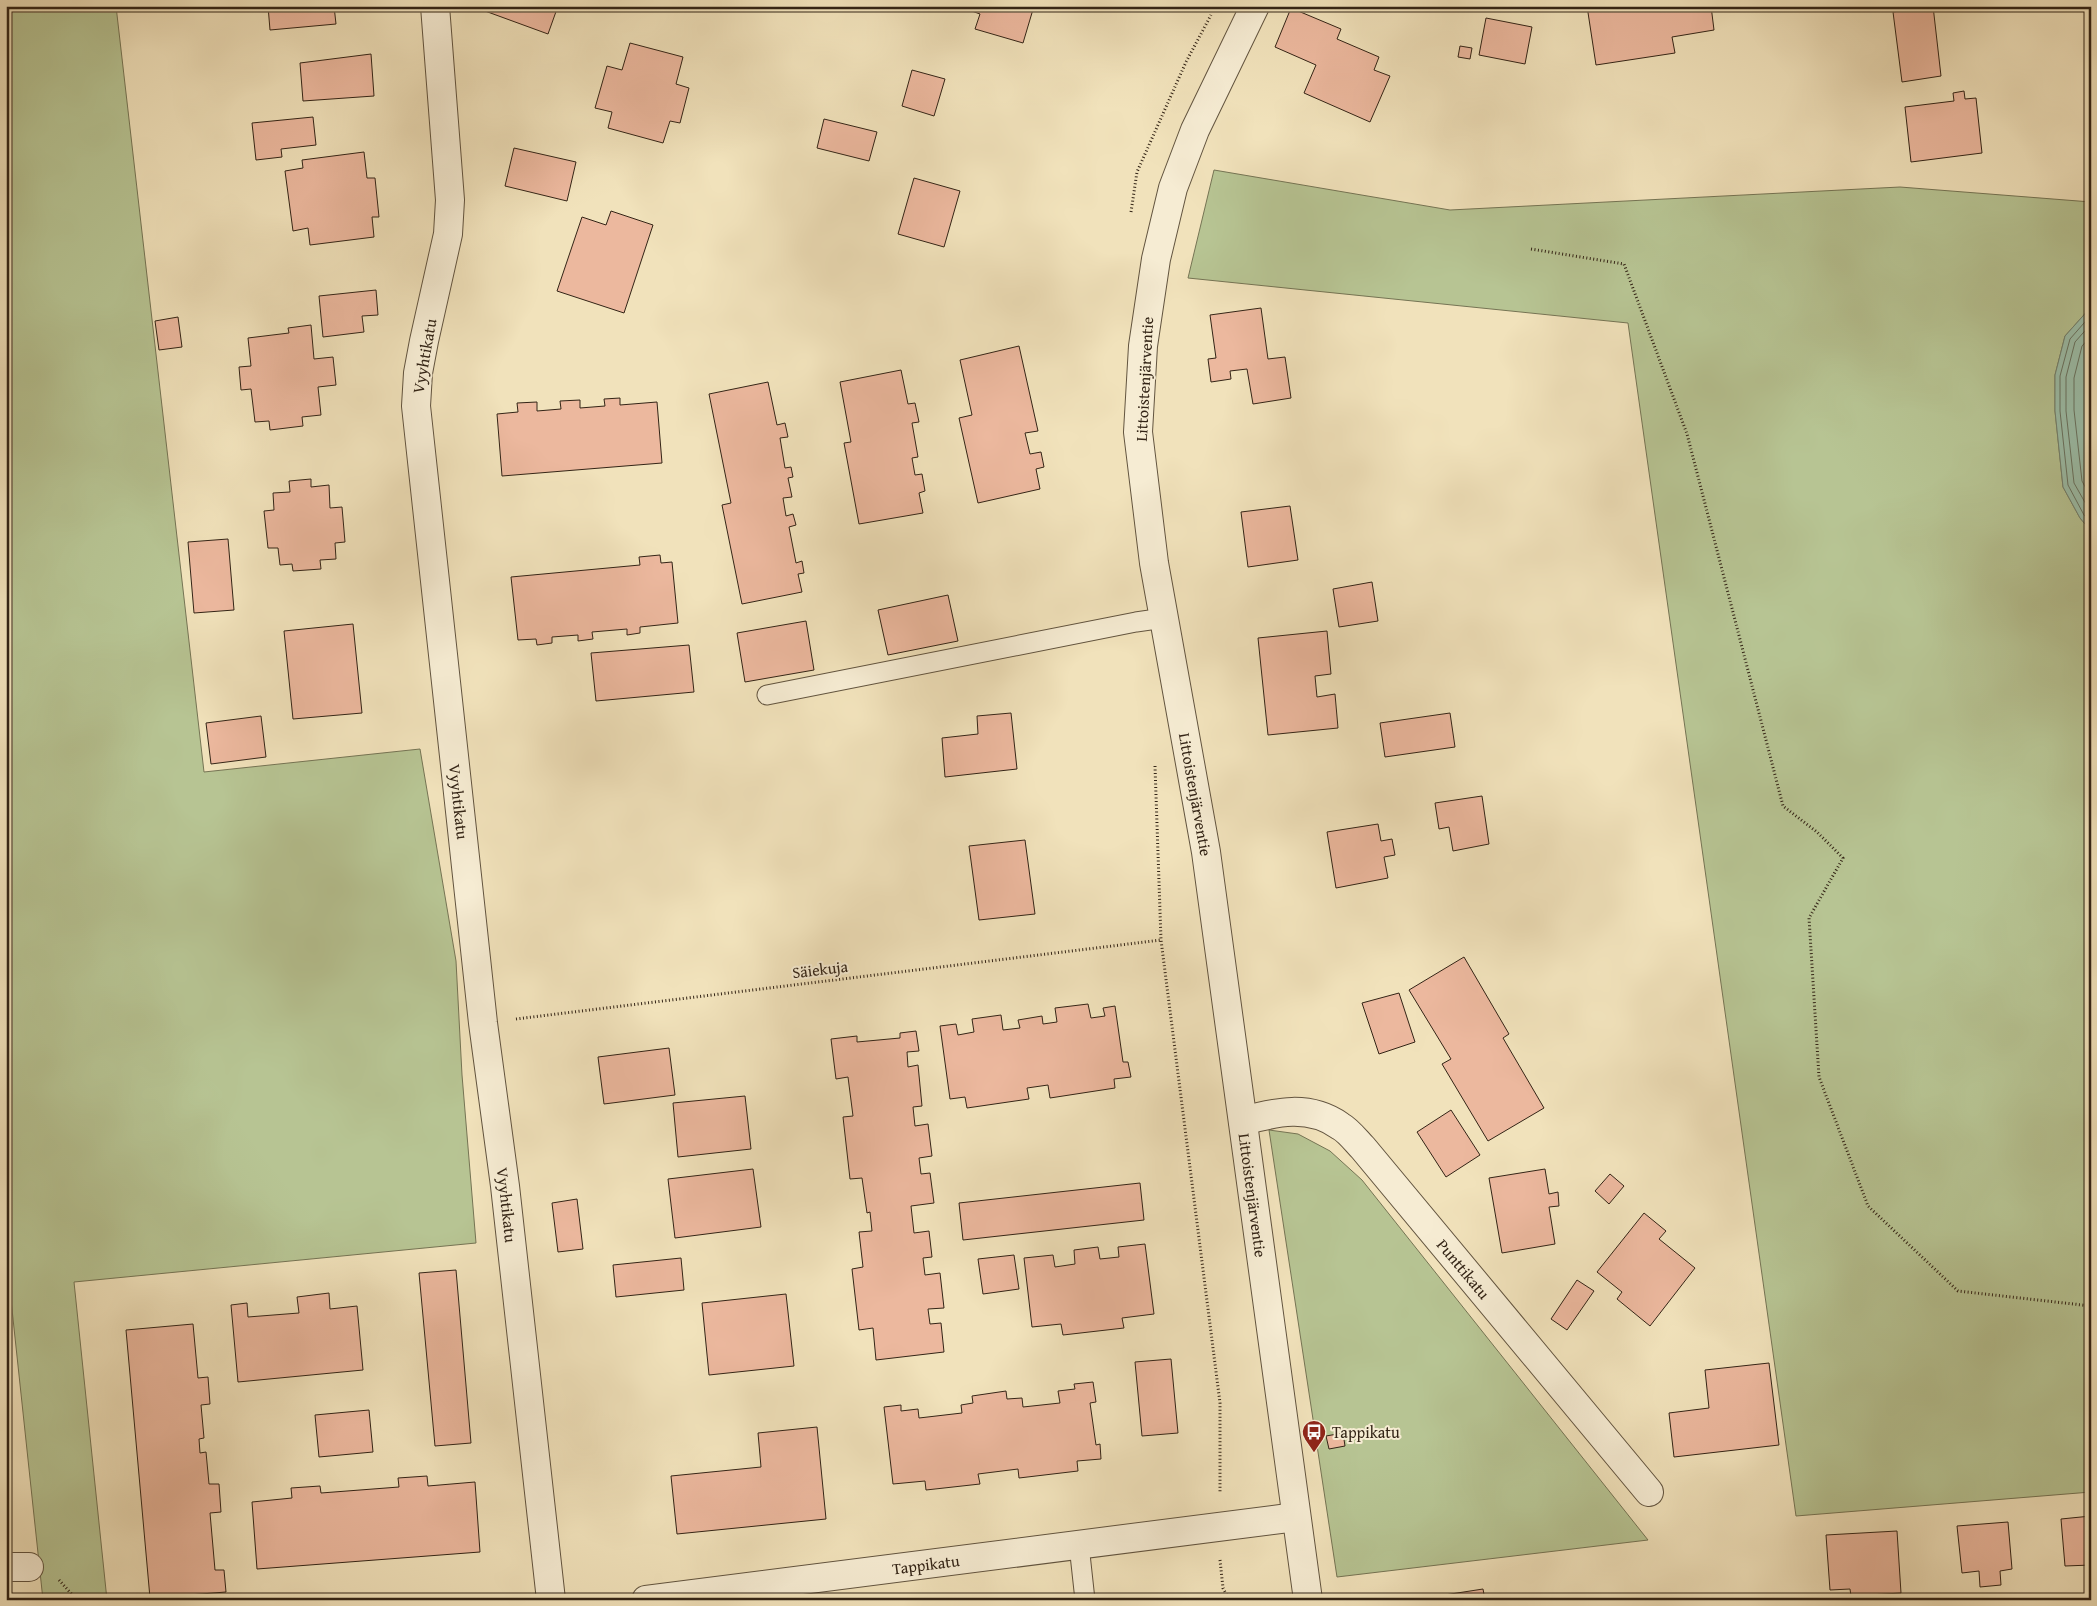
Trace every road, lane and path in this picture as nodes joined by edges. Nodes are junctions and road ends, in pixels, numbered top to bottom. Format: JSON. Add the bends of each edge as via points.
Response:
{"nodes":[{"id":1,"x":435,"y":6,"type":"edge"},
{"id":2,"x":1255,"y":6,"type":"edge"},
{"id":3,"x":1212,"y":14,"type":"dead end"},
{"id":4,"x":1129,"y":221,"type":"dead end"},
{"id":5,"x":1531,"y":249,"type":"dead end"},
{"id":6,"x":1164,"y":618,"type":"junction"},
{"id":7,"x":767,"y":695,"type":"dead end"},
{"id":8,"x":1154,"y":756,"type":"dead end"},
{"id":9,"x":1161,"y":940,"type":"junction"},
{"id":10,"x":483,"y":1023,"type":"junction"},
{"id":11,"x":1242,"y":1121,"type":"junction"},
{"id":12,"x":2091,"y":1306,"type":"edge"},
{"id":13,"x":1648,"y":1492,"type":"dead end"},
{"id":14,"x":1296,"y":1517,"type":"junction"},
{"id":15,"x":1220,"y":1527,"type":"junction"},
{"id":16,"x":1079,"y":1545,"type":"junction"},
{"id":17,"x":551,"y":1600,"type":"edge"},
{"id":18,"x":646,"y":1600,"type":"edge"},
{"id":19,"x":1085,"y":1600,"type":"edge"},
{"id":20,"x":1229,"y":1600,"type":"edge"},
{"id":21,"x":1308,"y":1600,"type":"edge"}],
"edges":[{"from":1,"to":10,"type":"street","name":"Vyyhtikatu","via":[[450,200],[448,234],[418,373],[416,406]]},
{"from":2,"to":6,"type":"street","name":"Littoistenjärventie","via":[[1195,130],[1173,188],[1156,259],[1143,346],[1138,432]]},
{"from":3,"to":4,"type":"path","via":[[1186,62],[1137,172]]},
{"from":5,"to":12,"type":"path","via":[[1624,264],[1687,434],[1783,806],[1844,858],[1809,918],[1819,1077],[1868,1206],[1958,1291]]},
{"from":6,"to":7,"type":"lane"},
{"from":6,"to":11,"type":"street","name":"Littoistenjärventie","via":[[1206,852]]},
{"from":8,"to":9,"type":"path"},
{"from":9,"to":10,"type":"path","name":"Säiekuja"},
{"from":9,"to":15,"type":"path","via":[[1220,1403]]},
{"from":10,"to":17,"type":"street","name":"Vyyhtikatu","via":[[505,1186]]},
{"from":11,"to":13,"type":"street","name":"Punttikatu","via":[[1286,1110],[1315,1114],[1340,1126],[1363,1148]]},
{"from":11,"to":14,"type":"street","name":"Littoistenjärventie"},
{"from":14,"to":15,"type":"street","name":"Tappikatu"},
{"from":14,"to":21,"type":"street","name":"Littoistenjärventie"},
{"from":15,"to":16,"type":"street","name":"Tappikatu"},
{"from":15,"to":20,"type":"path","via":[[1223,1588]]},
{"from":16,"to":18,"type":"street","name":"Tappikatu"},
{"from":16,"to":19,"type":"lane"}]}
